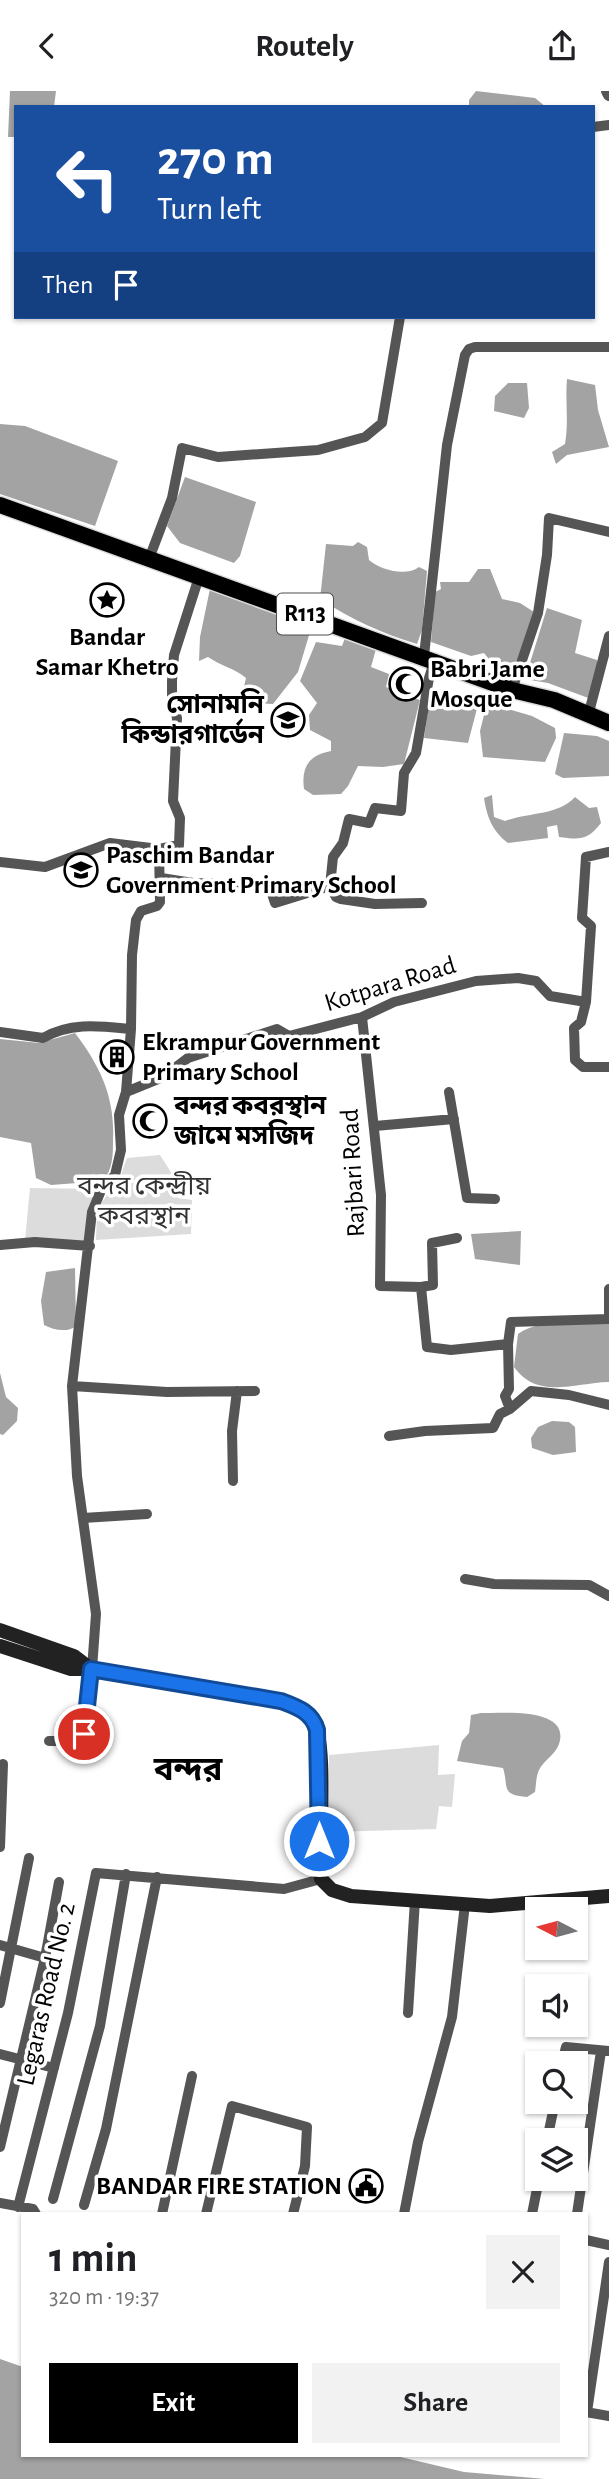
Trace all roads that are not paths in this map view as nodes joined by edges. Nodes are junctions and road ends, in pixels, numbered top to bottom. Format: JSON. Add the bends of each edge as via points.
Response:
{"nodes":[{"id":1,"x":400,"y":319,"type":"edge"},
{"id":2,"x":609,"y":347,"type":"edge"},
{"id":3,"x":0,"y":505,"type":"edge"},
{"id":4,"x":609,"y":532,"type":"edge"},
{"id":5,"x":149,"y":559,"type":"junction"},
{"id":6,"x":198,"y":577,"type":"junction"},
{"id":7,"x":609,"y":636,"type":"edge"},
{"id":8,"x":430,"y":658,"type":"junction"},
{"id":9,"x":512,"y":689,"type":"junction"},
{"id":10,"x":588,"y":716,"type":"junction"},
{"id":11,"x":609,"y":723,"type":"edge"},
{"id":12,"x":159,"y":849,"type":"junction"},
{"id":13,"x":609,"y":852,"type":"edge"},
{"id":14,"x":0,"y":862,"type":"edge"},
{"id":15,"x":161,"y":878,"type":"junction"},
{"id":16,"x":330,"y":886,"type":"junction"},
{"id":17,"x":422,"y":902,"type":"dead end"},
{"id":18,"x":586,"y":1002,"type":"junction"},
{"id":19,"x":362,"y":1017,"type":"junction"},
{"id":20,"x":131,"y":1029,"type":"junction"},
{"id":21,"x":0,"y":1032,"type":"edge"},
{"id":22,"x":609,"y":1067,"type":"edge"},
{"id":23,"x":126,"y":1092,"type":"junction"},
{"id":24,"x":449,"y":1092,"type":"dead end"},
{"id":25,"x":454,"y":1119,"type":"junction"},
{"id":26,"x":375,"y":1126,"type":"junction"},
{"id":27,"x":495,"y":1199,"type":"dead end"},
{"id":28,"x":457,"y":1238,"type":"dead end"},
{"id":29,"x":0,"y":1245,"type":"edge"},
{"id":30,"x":90,"y":1246,"type":"junction"},
{"id":31,"x":421,"y":1287,"type":"junction"},
{"id":32,"x":609,"y":1289,"type":"edge"},
{"id":33,"x":608,"y":1319,"type":"edge"},
{"id":34,"x":508,"y":1344,"type":"junction"},
{"id":35,"x":72,"y":1387,"type":"junction"},
{"id":36,"x":237,"y":1391,"type":"junction"},
{"id":37,"x":255,"y":1391,"type":"dead end"},
{"id":38,"x":609,"y":1405,"type":"edge"},
{"id":39,"x":510,"y":1409,"type":"junction"},
{"id":40,"x":389,"y":1436,"type":"dead end"},
{"id":41,"x":233,"y":1481,"type":"dead end"},
{"id":42,"x":147,"y":1514,"type":"dead end"},
{"id":43,"x":83,"y":1518,"type":"junction"},
{"id":44,"x":465,"y":1579,"type":"dead end"},
{"id":45,"x":609,"y":1596,"type":"edge"},
{"id":46,"x":0,"y":1630,"type":"edge"},
{"id":47,"x":0,"y":1646,"type":"edge"},
{"id":48,"x":91,"y":1669,"type":"junction"},
{"id":49,"x":49,"y":1741,"type":"dead end"},
{"id":50,"x":81,"y":1741,"type":"junction"},
{"id":51,"x":98,"y":1745,"type":"dead end"},
{"id":52,"x":3,"y":1764,"type":"dead end"},
{"id":53,"x":0,"y":1847,"type":"edge"},
{"id":54,"x":29,"y":1858,"type":"dead end"},
{"id":55,"x":126,"y":1874,"type":"junction"},
{"id":56,"x":157,"y":1877,"type":"junction"},
{"id":57,"x":321,"y":1878,"type":"junction"},
{"id":58,"x":59,"y":1882,"type":"dead end"},
{"id":59,"x":609,"y":1896,"type":"edge"},
{"id":60,"x":415,"y":1900,"type":"junction"},
{"id":61,"x":464,"y":1905,"type":"junction"},
{"id":62,"x":0,"y":1945,"type":"edge"},
{"id":63,"x":12,"y":1949,"type":"junction"},
{"id":64,"x":45,"y":1958,"type":"junction"},
{"id":65,"x":0,"y":2003,"type":"edge"},
{"id":66,"x":408,"y":2013,"type":"dead end"},
{"id":67,"x":565,"y":2051,"type":"edge"},
{"id":68,"x":605,"y":2051,"type":"edge"},
{"id":69,"x":0,"y":2054,"type":"edge"},
{"id":70,"x":22,"y":2060,"type":"junction"},
{"id":71,"x":54,"y":2068,"type":"junction"},
{"id":72,"x":192,"y":2076,"type":"dead end"},
{"id":73,"x":0,"y":2147,"type":"edge"},
{"id":74,"x":537,"y":2191,"type":"edge"},
{"id":75,"x":53,"y":2199,"type":"dead end"},
{"id":76,"x":0,"y":2203,"type":"edge"},
{"id":77,"x":84,"y":2205,"type":"dead end"},
{"id":78,"x":18,"y":2207,"type":"junction"},
{"id":79,"x":35,"y":2212,"type":"edge"},
{"id":80,"x":162,"y":2212,"type":"edge"},
{"id":81,"x":206,"y":2212,"type":"edge"},
{"id":82,"x":293,"y":2212,"type":"edge"},
{"id":83,"x":404,"y":2212,"type":"edge"},
{"id":84,"x":532,"y":2212,"type":"edge"},
{"id":85,"x":577,"y":2212,"type":"edge"},
{"id":86,"x":588,"y":2240,"type":"edge"},
{"id":87,"x":609,"y":2245,"type":"edge"},
{"id":88,"x":609,"y":2262,"type":"edge"},
{"id":89,"x":588,"y":2405,"type":"edge"},
{"id":90,"x":588,"y":2412,"type":"edge"},
{"id":91,"x":609,"y":2416,"type":"edge"}],
"edges":[{"from":1,"to":5,"type":"street","via":[[382,423],[365,437],[318,450],[218,457],[182,448],[172,498]]},
{"from":2,"to":8,"type":"street","via":[[475,347],[465,355],[446,445]]},
{"from":3,"to":5,"type":"main road","number":"R113"},
{"from":4,"to":9,"type":"street","via":[[549,518],[538,613]]},
{"from":5,"to":6,"type":"main road","number":"R113"},
{"from":6,"to":8,"type":"main road","number":"R113"},
{"from":6,"to":12,"type":"street","via":[[174,655],[172,681],[178,735],[173,801],[180,818],[179,845]]},
{"from":7,"to":10,"type":"street"},
{"from":8,"to":9,"type":"main road","number":"R113"},
{"from":8,"to":16,"type":"street","via":[[416,753],[404,773],[401,811],[375,808],[371,822],[349,820],[343,843],[333,857]]},
{"from":9,"to":10,"type":"main road","number":"R113","via":[[554,700]]},
{"from":10,"to":11,"type":"main road","number":"R113"},
{"from":12,"to":14,"type":"street","via":[[110,843],[46,867]]},
{"from":12,"to":15,"type":"street"},
{"from":13,"to":18,"type":"street","via":[[586,857],[582,918],[591,926]]},
{"from":15,"to":16,"type":"street","via":[[269,885],[275,903]]},
{"from":15,"to":20,"type":"street","via":[[160,902],[141,911],[136,920]]},
{"from":16,"to":17,"type":"street","via":[[341,899],[375,904]]},
{"from":18,"to":19,"type":"street","name":"Kotpara Road","via":[[550,996],[536,981],[518,978],[476,981],[394,1002]]},
{"from":18,"to":22,"type":"street","via":[[581,1022],[574,1028],[575,1060],[583,1067]]},
{"from":19,"to":23,"type":"street","name":"Kotpara Road","via":[[289,1036],[277,1029],[243,1038],[188,1058],[163,1077]]},
{"from":19,"to":26,"type":"street","name":"Rajbari Road"},
{"from":20,"to":21,"type":"street","via":[[78,1025],[43,1038]]},
{"from":20,"to":23,"type":"street"},
{"from":23,"to":30,"type":"street","via":[[119,1115],[119,1163],[92,1212]]},
{"from":24,"to":25,"type":"street"},
{"from":25,"to":26,"type":"street"},
{"from":25,"to":27,"type":"street","via":[[467,1199]]},
{"from":26,"to":31,"type":"street","name":"Rajbari Road","via":[[381,1195],[380,1286]]},
{"from":28,"to":31,"type":"street","via":[[432,1243],[433,1285]]},
{"from":29,"to":30,"type":"street"},
{"from":30,"to":35,"type":"street"},
{"from":31,"to":34,"type":"street","via":[[427,1347],[451,1350]]},
{"from":32,"to":33,"type":"street"},
{"from":33,"to":34,"type":"street","via":[[511,1322]]},
{"from":34,"to":39,"type":"street","via":[[505,1397]]},
{"from":35,"to":36,"type":"street"},
{"from":35,"to":43,"type":"street"},
{"from":36,"to":37,"type":"street"},
{"from":36,"to":41,"type":"street"},
{"from":38,"to":39,"type":"street","via":[[531,1391]]},
{"from":39,"to":40,"type":"street","via":[[500,1414],[493,1428]]},
{"from":42,"to":43,"type":"street"},
{"from":43,"to":48,"type":"street","via":[[96,1614]]},
{"from":44,"to":45,"type":"street","via":[[494,1584],[589,1585]]},
{"from":46,"to":48,"type":"main road","via":[[74,1656]]},
{"from":47,"to":48,"type":"main road","via":[[71,1669]]},
{"from":48,"to":50,"type":"street","via":[[89,1710]]},
{"from":48,"to":57,"type":"main road","via":[[281,1701],[306,1713],[314,1721],[320,1751]]},
{"from":49,"to":50,"type":"street"},
{"from":50,"to":51,"type":"street"},
{"from":52,"to":53,"type":"street"},
{"from":54,"to":63,"type":"street"},
{"from":55,"to":56,"type":"street"},
{"from":55,"to":71,"type":"street","name":"Legaras Road No. 2","via":[[96,1873]]},
{"from":55,"to":75,"type":"street","via":[[100,2026]]},
{"from":56,"to":57,"type":"street","via":[[285,1889]]},
{"from":56,"to":77,"type":"street","via":[[106,2129]]},
{"from":57,"to":60,"type":"main road","via":[[332,1890],[351,1896]]},
{"from":58,"to":64,"type":"street"},
{"from":59,"to":61,"type":"main road","via":[[519,1906]]},
{"from":60,"to":61,"type":"main road"},
{"from":60,"to":66,"type":"street"},
{"from":61,"to":83,"type":"street","via":[[452,2017]]},
{"from":62,"to":63,"type":"street"},
{"from":63,"to":64,"type":"street"},
{"from":63,"to":65,"type":"street"},
{"from":64,"to":70,"type":"street"},
{"from":67,"to":68,"type":"street","via":[[566,2047]]},
{"from":68,"to":85,"type":"street"},
{"from":69,"to":70,"type":"street"},
{"from":70,"to":71,"type":"street"},
{"from":70,"to":73,"type":"street"},
{"from":71,"to":78,"type":"street","name":"Legaras Road No. 2"},
{"from":72,"to":80,"type":"street"},
{"from":74,"to":84,"type":"street"},
{"from":76,"to":78,"type":"street"},
{"from":78,"to":79,"type":"street"},
{"from":81,"to":82,"type":"street","via":[[232,2106],[307,2127]]},
{"from":86,"to":87,"type":"street"},
{"from":88,"to":89,"type":"street"},
{"from":90,"to":91,"type":"street"}]}
